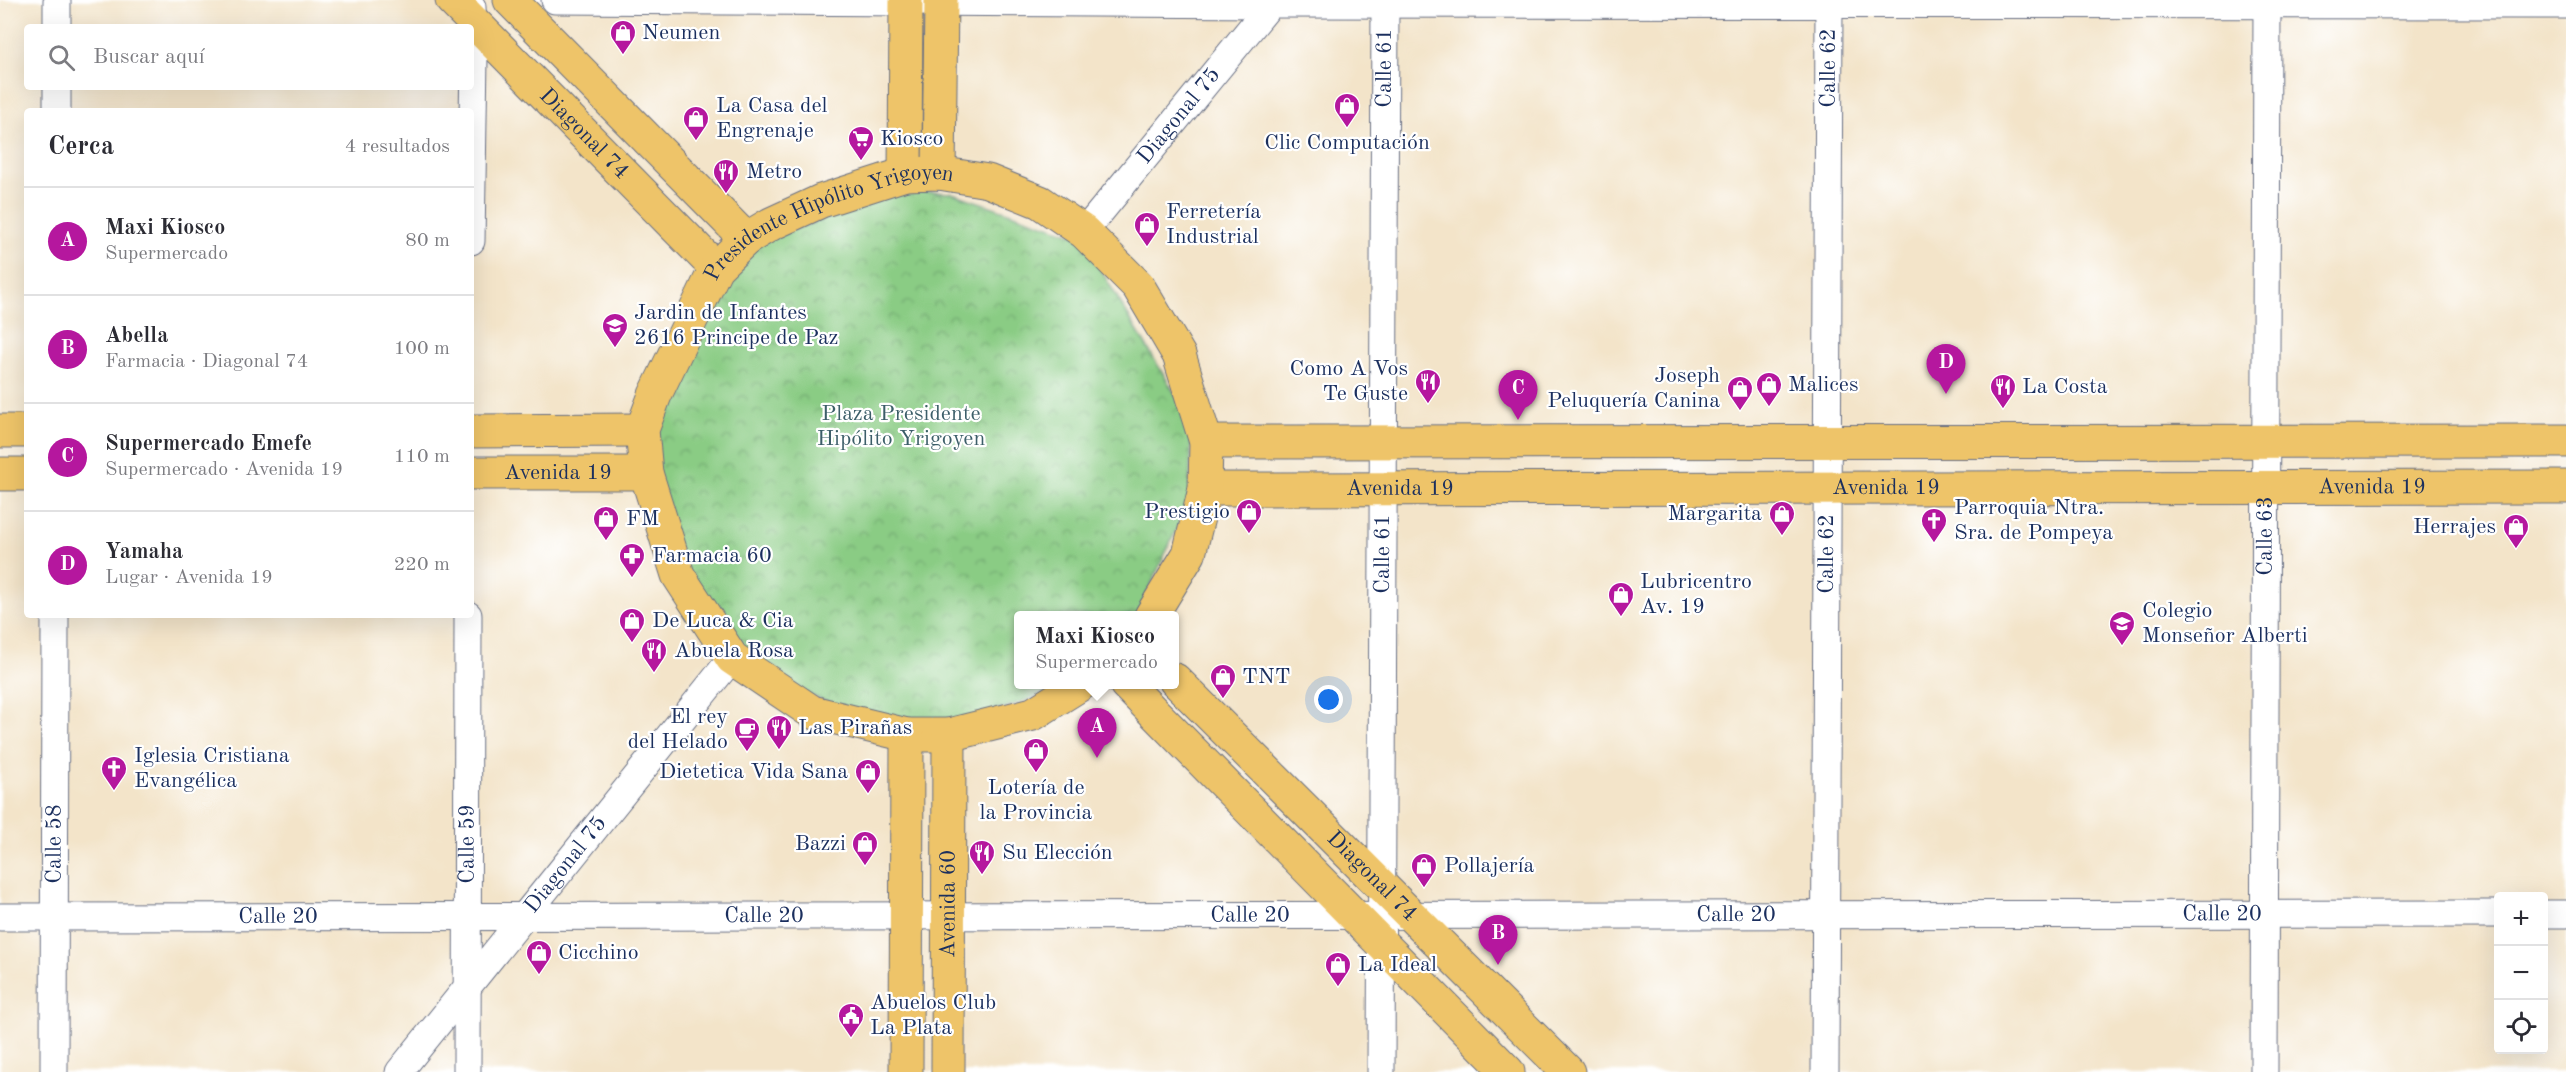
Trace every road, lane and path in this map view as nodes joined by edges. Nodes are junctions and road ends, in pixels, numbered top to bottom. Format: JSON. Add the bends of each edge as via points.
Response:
{"nodes":[{"id":1,"x":57,"y":0,"type":"edge"},
{"id":2,"x":510,"y":0,"type":"edge"},
{"id":3,"x":555,"y":0,"type":"edge"},
{"id":4,"x":906,"y":2,"type":"edge"},
{"id":5,"x":940,"y":2,"type":"edge"},
{"id":6,"x":1272,"y":2,"type":"edge"},
{"id":7,"x":1385,"y":2,"type":"edge"},
{"id":8,"x":1829,"y":2,"type":"edge"},
{"id":9,"x":2267,"y":3,"type":"edge"},
{"id":10,"x":2566,"y":5,"type":"edge"},
{"id":11,"x":465,"y":7,"type":"edge"},
{"id":12,"x":57,"y":24,"type":"edge"},
{"id":13,"x":468,"y":24,"type":"edge"},
{"id":14,"x":57,"y":90,"type":"edge"},
{"id":15,"x":473,"y":90,"type":"edge"},
{"id":16,"x":57,"y":108,"type":"edge"},
{"id":17,"x":473,"y":108,"type":"edge"},
{"id":18,"x":939,"y":173,"type":"junction"},
{"id":19,"x":905,"y":174,"type":"junction"},
{"id":20,"x":1084,"y":232,"type":"junction"},
{"id":21,"x":746,"y":239,"type":"junction"},
{"id":22,"x":716,"y":268,"type":"junction"},
{"id":23,"x":642,"y":430,"type":"junction"},
{"id":24,"x":0,"y":431,"type":"edge"},
{"id":25,"x":24,"y":431,"type":"edge"},
{"id":26,"x":474,"y":431,"type":"edge"},
{"id":27,"x":1827,"y":441,"type":"junction"},
{"id":28,"x":2266,"y":441,"type":"junction"},
{"id":29,"x":2566,"y":441,"type":"edge"},
{"id":30,"x":1206,"y":442,"type":"junction"},
{"id":31,"x":1383,"y":442,"type":"junction"},
{"id":32,"x":474,"y":473,"type":"edge"},
{"id":33,"x":646,"y":473,"type":"junction"},
{"id":34,"x":0,"y":474,"type":"edge"},
{"id":35,"x":24,"y":474,"type":"edge"},
{"id":36,"x":1827,"y":488,"type":"junction"},
{"id":37,"x":2265,"y":488,"type":"junction"},
{"id":38,"x":2566,"y":488,"type":"edge"},
{"id":39,"x":1205,"y":489,"type":"junction"},
{"id":40,"x":1383,"y":489,"type":"junction"},
{"id":41,"x":1153,"y":611,"type":"edge"},
{"id":42,"x":55,"y":618,"type":"edge"},
{"id":43,"x":468,"y":618,"type":"edge"},
{"id":44,"x":732,"y":658,"type":"junction"},
{"id":45,"x":1179,"y":685,"type":"edge"},
{"id":46,"x":1073,"y":689,"type":"edge"},
{"id":47,"x":1132,"y":689,"type":"edge"},
{"id":48,"x":907,"y":735,"type":"junction"},
{"id":49,"x":949,"y":735,"type":"junction"},
{"id":50,"x":2264,"y":914,"type":"junction"},
{"id":51,"x":2494,"y":914,"type":"edge"},
{"id":52,"x":2548,"y":914,"type":"edge"},
{"id":53,"x":2566,"y":914,"type":"edge"},
{"id":54,"x":526,"y":915,"type":"junction"},
{"id":55,"x":1382,"y":915,"type":"junction"},
{"id":56,"x":1826,"y":915,"type":"junction"},
{"id":57,"x":906,"y":916,"type":"junction"},
{"id":58,"x":949,"y":916,"type":"junction"},
{"id":59,"x":0,"y":917,"type":"edge"},
{"id":60,"x":54,"y":917,"type":"junction"},
{"id":61,"x":467,"y":917,"type":"junction"},
{"id":62,"x":467,"y":988,"type":"junction"},
{"id":63,"x":54,"y":1072,"type":"edge"},
{"id":64,"x":399,"y":1072,"type":"edge"},
{"id":65,"x":467,"y":1072,"type":"edge"},
{"id":66,"x":906,"y":1072,"type":"edge"},
{"id":67,"x":948,"y":1072,"type":"edge"},
{"id":68,"x":1381,"y":1072,"type":"edge"},
{"id":69,"x":1508,"y":1072,"type":"edge"},
{"id":70,"x":1569,"y":1072,"type":"edge"},
{"id":71,"x":1825,"y":1072,"type":"edge"},
{"id":72,"x":2264,"y":1072,"type":"edge"}],
"edges":[{"from":1,"to":12,"type":"street"},
{"from":2,"to":21,"type":"main road","name":"Diagonal 74"},
{"from":3,"to":4,"type":"street"},
{"from":4,"to":5,"type":"street"},
{"from":4,"to":19,"type":"main road"},
{"from":5,"to":6,"type":"street"},
{"from":5,"to":18,"type":"main road"},
{"from":6,"to":7,"type":"street"},
{"from":6,"to":20,"type":"street","name":"Diagonal 75"},
{"from":7,"to":8,"type":"street"},
{"from":7,"to":31,"type":"street","name":"Calle 61"},
{"from":8,"to":9,"type":"street"},
{"from":8,"to":27,"type":"street","name":"Calle 62"},
{"from":9,"to":10,"type":"street"},
{"from":9,"to":28,"type":"street","name":"Calle 63"},
{"from":11,"to":13,"type":"street"},
{"from":11,"to":22,"type":"main road","name":"Diagonal 74"},
{"from":14,"to":16,"type":"street"},
{"from":15,"to":17,"type":"street"},
{"from":18,"to":19,"type":"main road","name":"Presidente Hipólito Yrigoyen"},
{"from":18,"to":20,"type":"main road","name":"Presidente Hipólito Yrigoyen","via":[[988,181],[1040,202]]},
{"from":19,"to":21,"type":"main road","name":"Presidente Hipólito Yrigoyen","via":[[821,201]]},
{"from":20,"to":30,"type":"main road","name":"Presidente Hipólito Yrigoyen","via":[[1138,286],[1179,355]]},
{"from":21,"to":22,"type":"main road","name":"Presidente Hipólito Yrigoyen"},
{"from":22,"to":23,"type":"main road","name":"Presidente Hipólito Yrigoyen"},
{"from":23,"to":26,"type":"main road","name":"Avenida 19"},
{"from":23,"to":33,"type":"main road","name":"Presidente Hipólito Yrigoyen"},
{"from":24,"to":25,"type":"main road"},
{"from":27,"to":28,"type":"main road","name":"Avenida 19"},
{"from":27,"to":31,"type":"main road","name":"Avenida 19"},
{"from":27,"to":36,"type":"street","name":"Calle 62"},
{"from":28,"to":29,"type":"main road","name":"Avenida 19"},
{"from":28,"to":37,"type":"street","name":"Calle 63"},
{"from":30,"to":31,"type":"main road","name":"Avenida 19"},
{"from":30,"to":39,"type":"main road","name":"Presidente Hipólito Yrigoyen"},
{"from":31,"to":40,"type":"street","name":"Calle 61"},
{"from":32,"to":33,"type":"main road","name":"Avenida 19"},
{"from":33,"to":44,"type":"main road","name":"Presidente Hipólito Yrigoyen","via":[[678,575]]},
{"from":34,"to":35,"type":"main road"},
{"from":36,"to":37,"type":"main road","name":"Avenida 19"},
{"from":36,"to":40,"type":"main road","name":"Avenida 19"},
{"from":36,"to":56,"type":"street","name":"Calle 62"},
{"from":37,"to":38,"type":"main road","name":"Avenida 19"},
{"from":37,"to":50,"type":"street","name":"Calle 63"},
{"from":39,"to":40,"type":"main road","name":"Avenida 19"},
{"from":39,"to":41,"type":"main road","name":"Presidente Hipólito Yrigoyen","via":[[1189,554]]},
{"from":40,"to":55,"type":"street","name":"Calle 61"},
{"from":42,"to":60,"type":"street","name":"Calle 58"},
{"from":43,"to":61,"type":"street","name":"Calle 59"},
{"from":44,"to":48,"type":"main road","name":"Presidente Hipólito Yrigoyen","via":[[812,712]]},
{"from":44,"to":54,"type":"street","name":"Diagonal 75"},
{"from":45,"to":55,"type":"main road","name":"Diagonal 74"},
{"from":46,"to":49,"type":"main road","name":"Presidente Hipólito Yrigoyen","via":[[1033,714]]},
{"from":47,"to":55,"type":"main road","name":"Diagonal 74"},
{"from":48,"to":49,"type":"main road","name":"Presidente Hipólito Yrigoyen"},
{"from":48,"to":57,"type":"main road","name":"Avenida 60"},
{"from":49,"to":58,"type":"main road","name":"Avenida 60"},
{"from":50,"to":51,"type":"street","name":"Calle 20"},
{"from":50,"to":56,"type":"street","name":"Calle 20"},
{"from":50,"to":72,"type":"street","name":"Calle 63"},
{"from":52,"to":53,"type":"street"},
{"from":54,"to":57,"type":"street","name":"Calle 20"},
{"from":54,"to":61,"type":"street","name":"Calle 20"},
{"from":54,"to":62,"type":"street","name":"Diagonal 75"},
{"from":55,"to":56,"type":"street","name":"Calle 20"},
{"from":55,"to":58,"type":"street","name":"Calle 20"},
{"from":55,"to":68,"type":"street","name":"Calle 61"},
{"from":55,"to":69,"type":"main road","name":"Diagonal 74"},
{"from":55,"to":70,"type":"main road","name":"Diagonal 74"},
{"from":56,"to":71,"type":"street","name":"Calle 62"},
{"from":57,"to":58,"type":"street","name":"Calle 20"},
{"from":57,"to":66,"type":"main road","name":"Avenida 60"},
{"from":58,"to":67,"type":"main road","name":"Avenida 60"},
{"from":59,"to":60,"type":"street","name":"Calle 20"},
{"from":60,"to":61,"type":"street","name":"Calle 20"},
{"from":60,"to":63,"type":"street","name":"Calle 58"},
{"from":61,"to":62,"type":"street","name":"Calle 59"},
{"from":62,"to":64,"type":"street","name":"Diagonal 75"},
{"from":62,"to":65,"type":"street","name":"Calle 59"}]}
